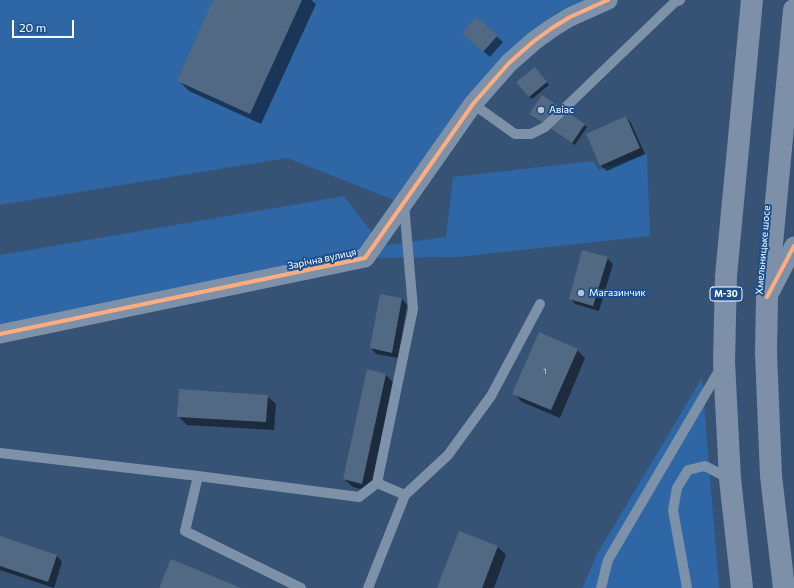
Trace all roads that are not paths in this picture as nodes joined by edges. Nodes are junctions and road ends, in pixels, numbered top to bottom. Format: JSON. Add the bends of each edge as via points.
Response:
{"nodes":[{"id":1,"x":608,"y":0,"type":"edge"},
{"id":2,"x":680,"y":0,"type":"edge"},
{"id":3,"x":747,"y":1,"type":"edge"},
{"id":4,"x":794,"y":10,"type":"edge"},
{"id":5,"x":472,"y":104,"type":"junction"},
{"id":6,"x":404,"y":204,"type":"junction"},
{"id":7,"x":794,"y":249,"type":"edge"},
{"id":8,"x":767,"y":297,"type":"junction"},
{"id":9,"x":540,"y":304,"type":"dead end"},
{"id":10,"x":0,"y":334,"type":"edge"},
{"id":11,"x":724,"y":362,"type":"junction"},
{"id":12,"x":0,"y":454,"type":"edge"},
{"id":13,"x":198,"y":476,"type":"junction"},
{"id":14,"x":730,"y":479,"type":"junction"},
{"id":15,"x":377,"y":483,"type":"junction"},
{"id":16,"x":405,"y":495,"type":"junction"},
{"id":17,"x":301,"y":588,"type":"edge"},
{"id":18,"x":368,"y":588,"type":"edge"},
{"id":19,"x":601,"y":588,"type":"edge"},
{"id":20,"x":687,"y":588,"type":"edge"},
{"id":21,"x":742,"y":588,"type":"edge"},
{"id":22,"x":784,"y":588,"type":"edge"}],
"edges":[{"from":1,"to":5,"type":"street","name":"Зарічна вулиця","via":[[570,17],[534,41],[509,63]]},
{"from":2,"to":5,"type":"lane","via":[[545,127],[531,134],[515,134]]},
{"from":3,"to":11,"type":"highway","number":"М-30","via":[[726,276]]},
{"from":4,"to":8,"type":"highway","name":"Хмельницьке шосе"},
{"from":5,"to":6,"type":"street","name":"Зарічна вулиця"},
{"from":6,"to":10,"type":"street","name":"Зарічна вулиця","via":[[365,258]]},
{"from":6,"to":15,"type":"lane","via":[[412,308]]},
{"from":7,"to":8,"type":"street"},
{"from":8,"to":22,"type":"highway","name":"Хмельницьке шосе","via":[[766,353],[771,476]]},
{"from":9,"to":16,"type":"lane","via":[[491,396],[448,455]]},
{"from":11,"to":14,"type":"highway","number":"М-30"},
{"from":11,"to":19,"type":"lane","via":[[608,560]]},
{"from":12,"to":13,"type":"lane"},
{"from":13,"to":15,"type":"lane","via":[[360,496]]},
{"from":13,"to":17,"type":"lane","via":[[185,531]]},
{"from":14,"to":20,"type":"lane","via":[[705,466],[688,470],[677,488],[673,510]]},
{"from":14,"to":21,"type":"highway","number":"М-30"},
{"from":15,"to":16,"type":"lane"},
{"from":16,"to":18,"type":"lane"}]}
